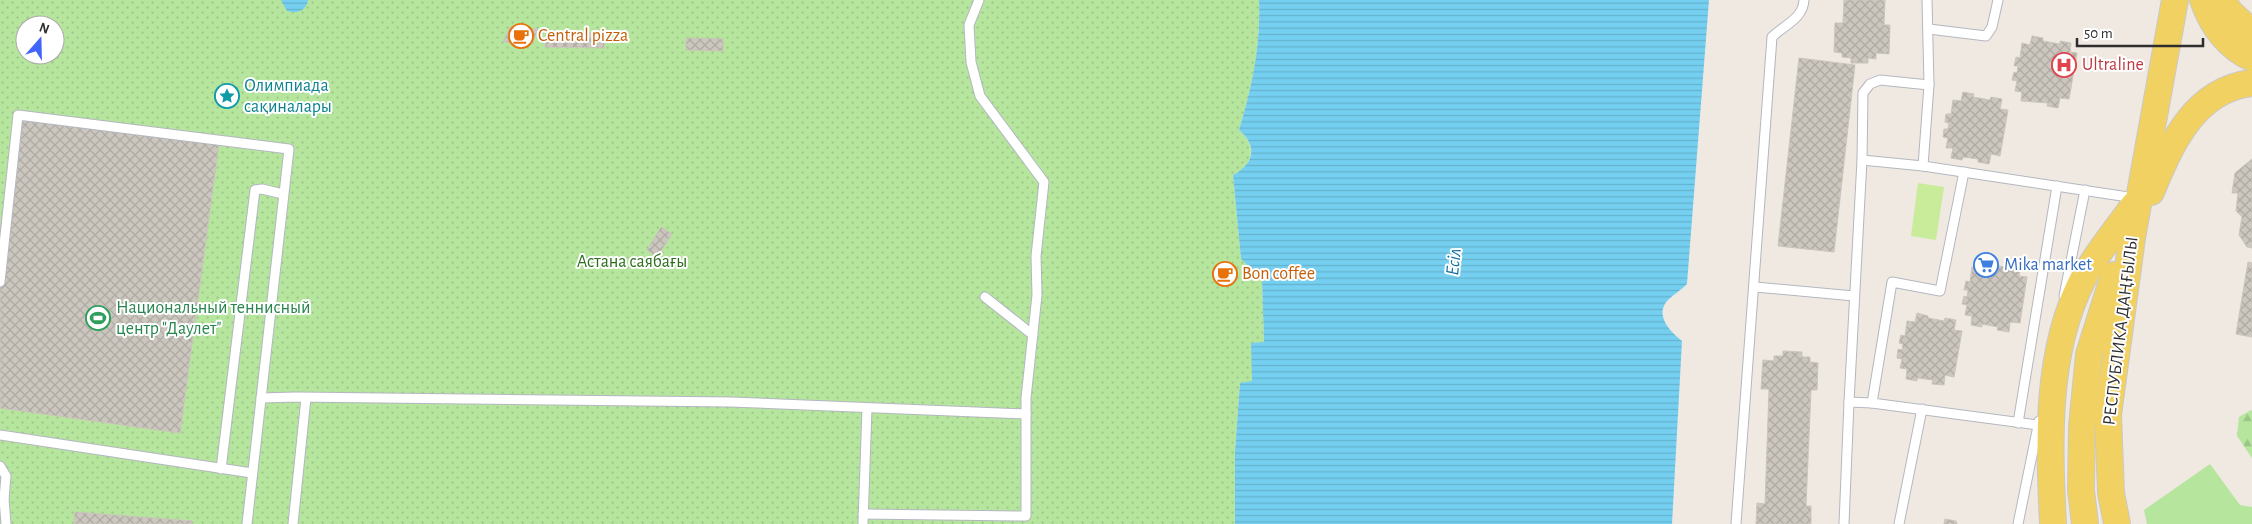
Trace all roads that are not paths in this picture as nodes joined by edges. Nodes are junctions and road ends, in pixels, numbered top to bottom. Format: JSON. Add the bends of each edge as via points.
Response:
{"nodes":[{"id":1,"x":979,"y":0,"type":"edge"},
{"id":2,"x":1804,"y":0,"type":"edge"},
{"id":3,"x":1928,"y":0,"type":"edge"},
{"id":4,"x":1998,"y":0,"type":"edge"},
{"id":5,"x":2175,"y":0,"type":"edge"},
{"id":6,"x":2203,"y":0,"type":"edge"},
{"id":7,"x":2223,"y":0,"type":"edge"},
{"id":8,"x":1929,"y":29,"type":"junction"},
{"id":9,"x":2252,"y":33,"type":"edge"},
{"id":10,"x":2252,"y":58,"type":"edge"},
{"id":11,"x":2252,"y":83,"type":"edge"},
{"id":12,"x":1929,"y":85,"type":"junction"},
{"id":13,"x":1862,"y":160,"type":"junction"},
{"id":14,"x":1923,"y":166,"type":"junction"},
{"id":15,"x":1964,"y":172,"type":"junction"},
{"id":16,"x":2057,"y":186,"type":"junction"},
{"id":17,"x":2084,"y":190,"type":"junction"},
{"id":18,"x":283,"y":194,"type":"junction"},
{"id":19,"x":2139,"y":198,"type":"junction"},
{"id":20,"x":3,"y":234,"type":"edge"},
{"id":21,"x":2132,"y":238,"type":"junction"},
{"id":22,"x":0,"y":282,"type":"edge"},
{"id":23,"x":1755,"y":288,"type":"junction"},
{"id":24,"x":1854,"y":296,"type":"junction"},
{"id":25,"x":985,"y":297,"type":"dead end"},
{"id":26,"x":1033,"y":335,"type":"junction"},
{"id":27,"x":260,"y":398,"type":"junction"},
{"id":28,"x":306,"y":398,"type":"junction"},
{"id":29,"x":1849,"y":402,"type":"junction"},
{"id":30,"x":1872,"y":402,"type":"junction"},
{"id":31,"x":867,"y":408,"type":"junction"},
{"id":32,"x":1922,"y":409,"type":"junction"},
{"id":33,"x":1026,"y":414,"type":"junction"},
{"id":34,"x":2042,"y":418,"type":"junction"},
{"id":35,"x":2018,"y":423,"type":"junction"},
{"id":36,"x":0,"y":435,"type":"edge"},
{"id":37,"x":0,"y":466,"type":"edge"},
{"id":38,"x":222,"y":469,"type":"junction"},
{"id":39,"x":252,"y":473,"type":"junction"},
{"id":40,"x":2,"y":499,"type":"edge"},
{"id":41,"x":863,"y":514,"type":"junction"},
{"id":42,"x":893,"y":514,"type":"junction"},
{"id":43,"x":2050,"y":517,"type":"edge"},
{"id":44,"x":6,"y":524,"type":"edge"},
{"id":45,"x":247,"y":524,"type":"edge"},
{"id":46,"x":293,"y":524,"type":"edge"},
{"id":47,"x":862,"y":524,"type":"edge"},
{"id":48,"x":892,"y":524,"type":"edge"},
{"id":49,"x":1736,"y":524,"type":"edge"},
{"id":50,"x":1844,"y":524,"type":"edge"},
{"id":51,"x":1899,"y":524,"type":"edge"},
{"id":52,"x":2018,"y":524,"type":"edge"},
{"id":53,"x":2085,"y":524,"type":"edge"},
{"id":54,"x":2116,"y":524,"type":"edge"}],
"edges":[{"from":1,"to":26,"type":"lane","via":[[969,24],[971,62],[980,96],[1044,182],[1036,256],[1037,296]]},
{"from":2,"to":23,"type":"lane","via":[[1795,21],[1772,37]]},
{"from":3,"to":8,"type":"lane"},
{"from":4,"to":8,"type":"lane","via":[[1992,27],[1986,36]]},
{"from":5,"to":19,"type":"main road","name":"РЕСПУБЛИКА ДАҢҒЫЛЫ"},
{"from":6,"to":10,"type":"main road","via":[[2226,39]]},
{"from":7,"to":9,"type":"main road","via":[[2229,11]]},
{"from":8,"to":12,"type":"lane"},
{"from":11,"to":21,"type":"main road","via":[[2231,87],[2207,101],[2186,122],[2170,148]]},
{"from":12,"to":13,"type":"lane","via":[[1880,80],[1870,84],[1862,93]]},
{"from":12,"to":14,"type":"lane"},
{"from":13,"to":14,"type":"lane"},
{"from":13,"to":24,"type":"lane"},
{"from":14,"to":15,"type":"lane"},
{"from":15,"to":16,"type":"lane"},
{"from":15,"to":30,"type":"lane","via":[[1940,291],[1892,282]]},
{"from":16,"to":17,"type":"lane"},
{"from":16,"to":35,"type":"lane"},
{"from":17,"to":19,"type":"lane"},
{"from":17,"to":34,"type":"lane"},
{"from":18,"to":20,"type":"lane","via":[[289,149],[18,114]]},
{"from":18,"to":27,"type":"lane"},
{"from":18,"to":38,"type":"lane","via":[[255,190]]},
{"from":19,"to":21,"type":"main road","name":"РЕСПУБЛИКА ДАҢҒЫЛЫ"},
{"from":19,"to":34,"type":"main road","via":[[2084,276],[2069,311]]},
{"from":19,"to":53,"type":"main road","name":"РЕСПУБЛИКА ДАҢҒЫЛЫ","via":[[2090,354],[2082,426],[2081,490]]},
{"from":20,"to":22,"type":"lane"},
{"from":21,"to":54,"type":"main road","name":"РЕСПУБЛИКА ДАҢҒЫЛЫ","via":[[2108,415],[2111,493]]},
{"from":23,"to":24,"type":"lane"},
{"from":23,"to":49,"type":"lane"},
{"from":24,"to":29,"type":"lane"},
{"from":25,"to":26,"type":"lane"},
{"from":26,"to":33,"type":"lane"},
{"from":27,"to":28,"type":"lane"},
{"from":27,"to":39,"type":"lane"},
{"from":28,"to":31,"type":"lane","via":[[731,402]]},
{"from":28,"to":46,"type":"lane"},
{"from":29,"to":30,"type":"lane"},
{"from":29,"to":50,"type":"lane"},
{"from":30,"to":32,"type":"lane"},
{"from":31,"to":33,"type":"lane"},
{"from":31,"to":41,"type":"lane"},
{"from":32,"to":35,"type":"lane"},
{"from":32,"to":51,"type":"lane"},
{"from":33,"to":42,"type":"lane","via":[[1026,516]]},
{"from":34,"to":35,"type":"lane"},
{"from":34,"to":43,"type":"main road"},
{"from":34,"to":52,"type":"lane"},
{"from":36,"to":38,"type":"lane"},
{"from":37,"to":40,"type":"lane","via":[[6,476]]},
{"from":38,"to":39,"type":"lane"},
{"from":39,"to":45,"type":"lane"},
{"from":40,"to":44,"type":"lane"},
{"from":41,"to":42,"type":"lane"},
{"from":41,"to":47,"type":"lane"},
{"from":42,"to":48,"type":"lane"}]}
